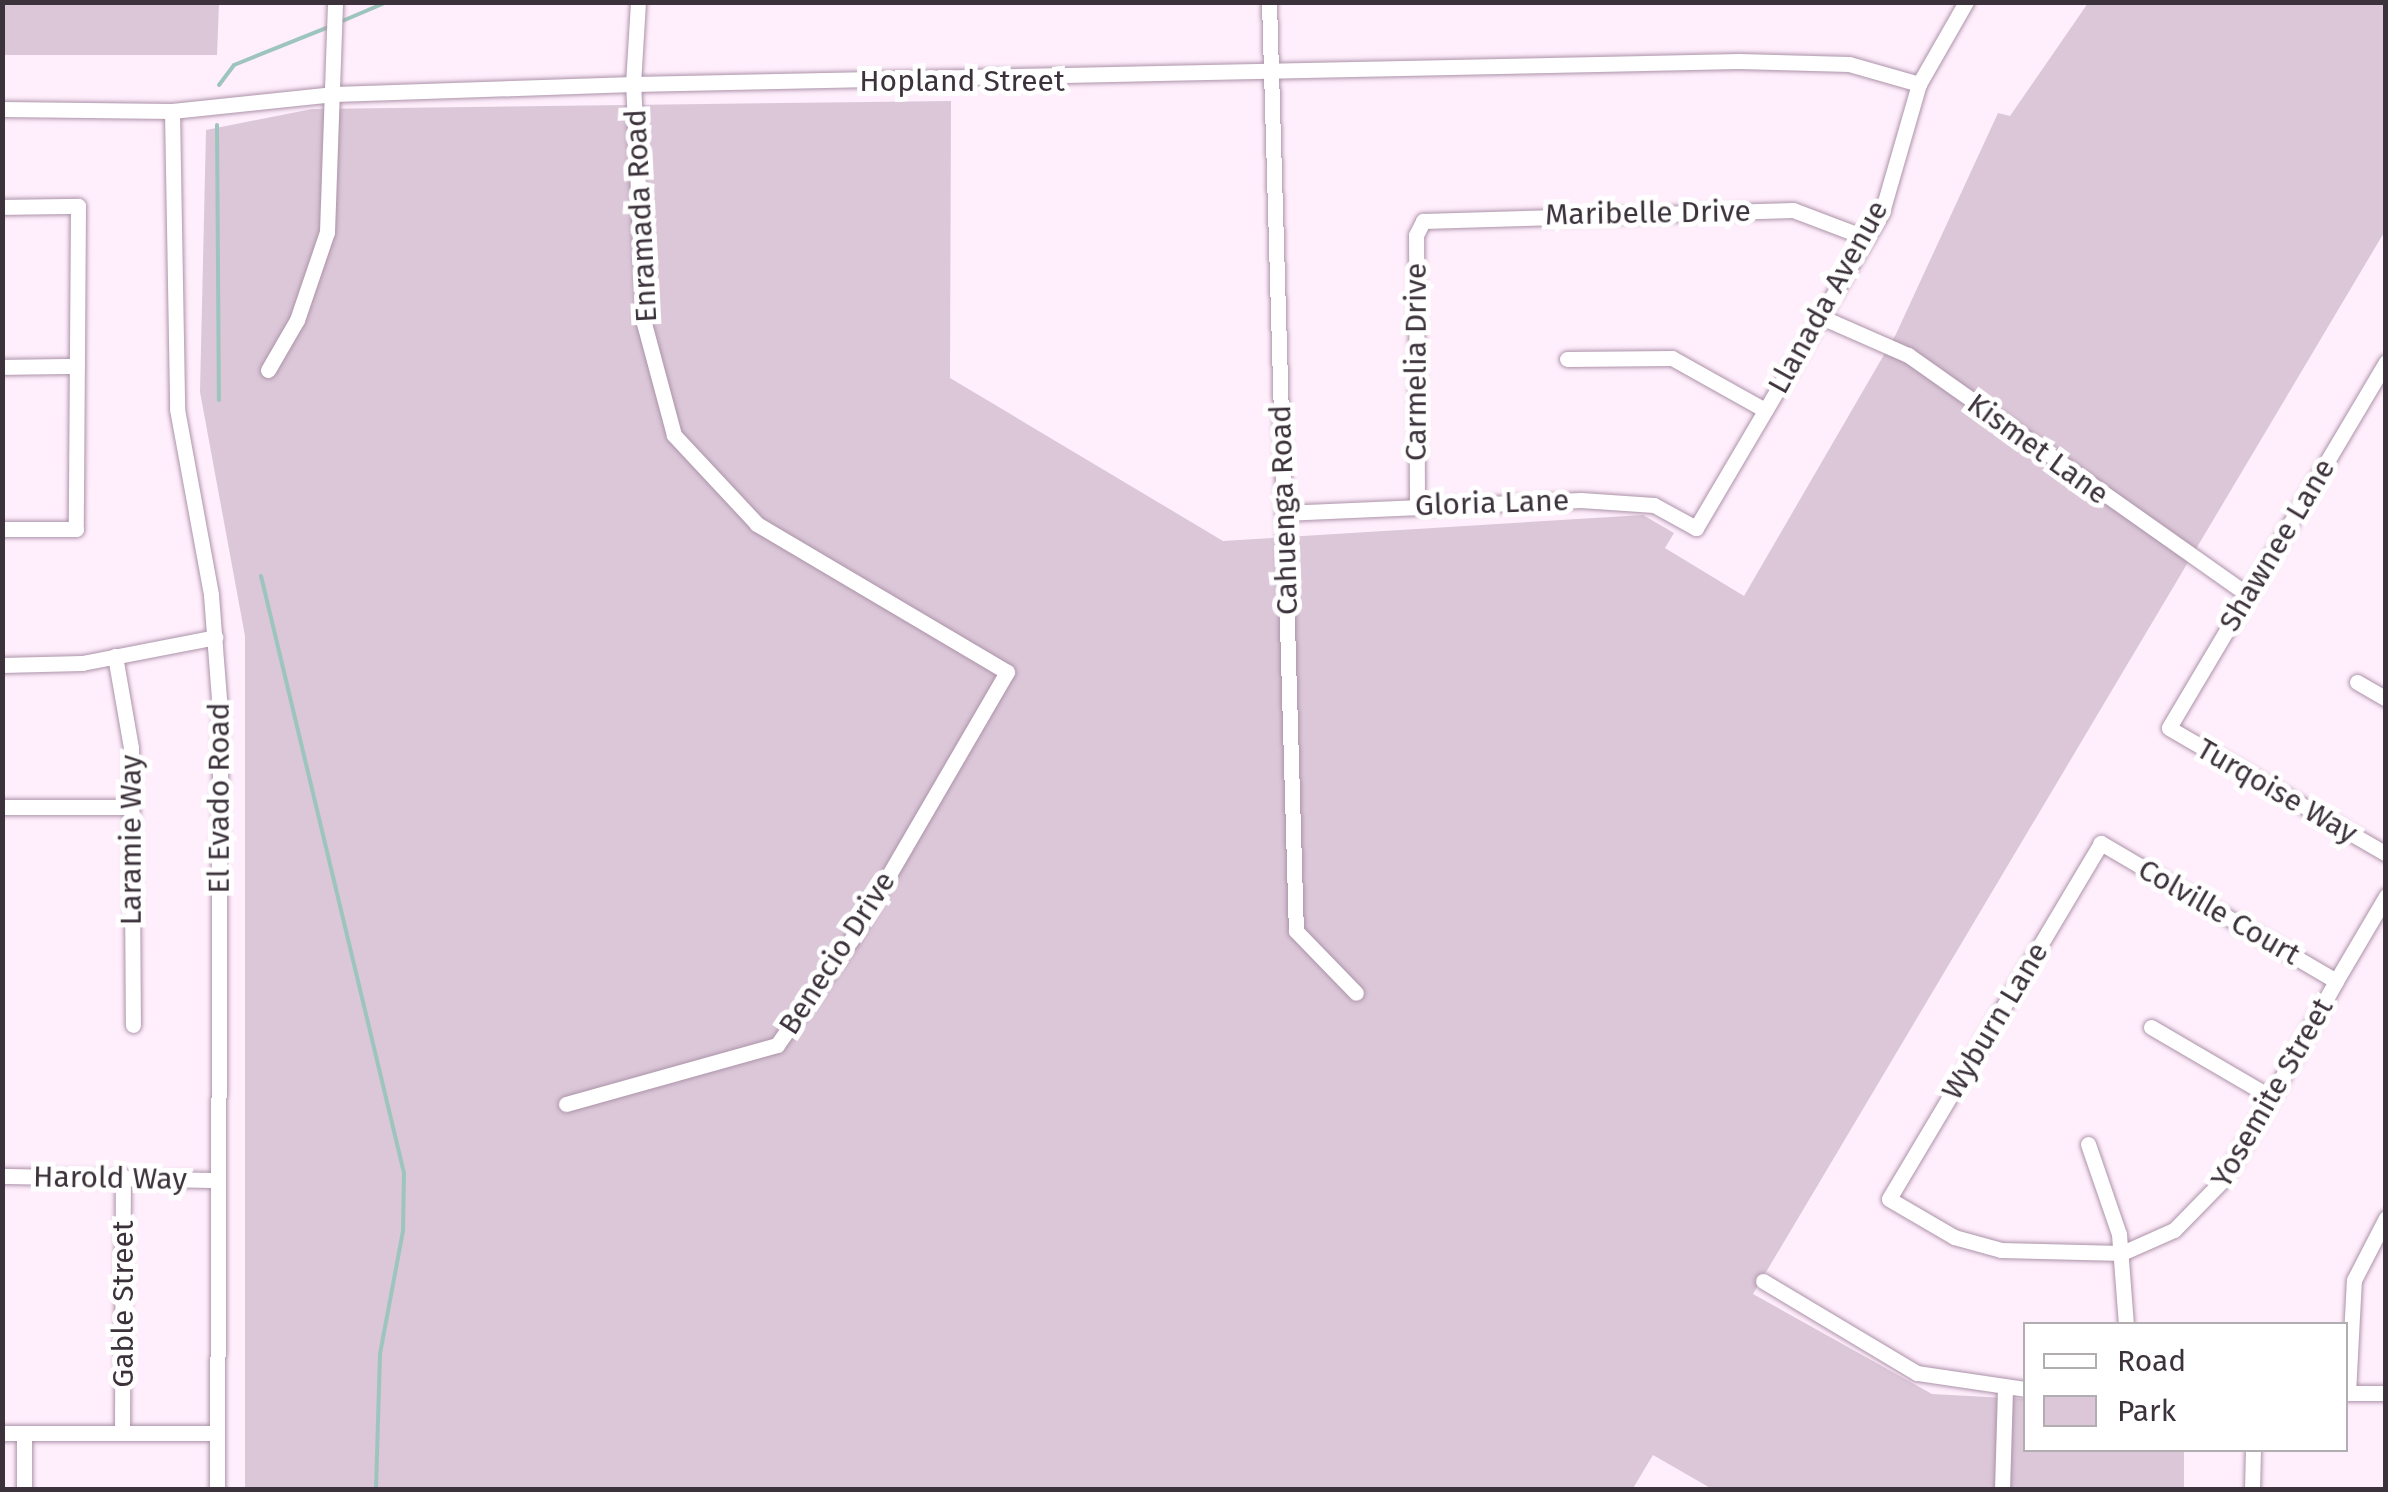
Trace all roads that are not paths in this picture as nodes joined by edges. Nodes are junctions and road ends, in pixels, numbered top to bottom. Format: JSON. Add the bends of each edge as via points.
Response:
{"nodes":[{"id":1,"x":335,"y":2,"type":"edge"},
{"id":2,"x":638,"y":2,"type":"edge"},
{"id":3,"x":1269,"y":2,"type":"edge"},
{"id":4,"x":1966,"y":2,"type":"edge"},
{"id":5,"x":1270,"y":74,"type":"junction"},
{"id":6,"x":633,"y":84,"type":"junction"},
{"id":7,"x":1919,"y":84,"type":"junction"},
{"id":8,"x":334,"y":94,"type":"junction"},
{"id":9,"x":2,"y":109,"type":"edge"},
{"id":10,"x":172,"y":111,"type":"junction"},
{"id":11,"x":2,"y":207,"type":"edge"},
{"id":12,"x":1424,"y":221,"type":"joint"},
{"id":13,"x":1867,"y":238,"type":"junction"},
{"id":14,"x":1821,"y":317,"type":"junction"},
{"id":15,"x":1567,"y":359,"type":"dead end"},
{"id":16,"x":2385,"y":364,"type":"edge"},
{"id":17,"x":2,"y":366,"type":"edge"},
{"id":18,"x":77,"y":366,"type":"junction"},
{"id":19,"x":268,"y":370,"type":"dead end"},
{"id":20,"x":1765,"y":410,"type":"junction"},
{"id":21,"x":1417,"y":505,"type":"junction"},
{"id":22,"x":1283,"y":513,"type":"junction"},
{"id":23,"x":2,"y":528,"type":"edge"},
{"id":24,"x":1696,"y":528,"type":"joint"},
{"id":25,"x":2248,"y":595,"type":"junction"},
{"id":26,"x":216,"y":637,"type":"junction"},
{"id":27,"x":115,"y":656,"type":"junction"},
{"id":28,"x":2,"y":665,"type":"edge"},
{"id":29,"x":1007,"y":672,"type":"joint"},
{"id":30,"x":2357,"y":682,"type":"dead end"},
{"id":31,"x":2386,"y":699,"type":"edge"},
{"id":32,"x":2169,"y":728,"type":"joint"},
{"id":33,"x":2,"y":806,"type":"edge"},
{"id":34,"x":131,"y":806,"type":"junction"},
{"id":35,"x":2100,"y":843,"type":"joint"},
{"id":36,"x":2386,"y":854,"type":"edge"},
{"id":37,"x":2386,"y":896,"type":"edge"},
{"id":38,"x":2336,"y":982,"type":"junction"},
{"id":39,"x":1356,"y":993,"type":"dead end"},
{"id":40,"x":133,"y":1025,"type":"dead end"},
{"id":41,"x":2151,"y":1027,"type":"dead end"},
{"id":42,"x":2270,"y":1097,"type":"junction"},
{"id":43,"x":566,"y":1104,"type":"dead end"},
{"id":44,"x":2088,"y":1144,"type":"dead end"},
{"id":45,"x":2,"y":1176,"type":"edge"},
{"id":46,"x":123,"y":1176,"type":"junction"},
{"id":47,"x":218,"y":1180,"type":"junction"},
{"id":48,"x":2386,"y":1218,"type":"edge"},
{"id":49,"x":2122,"y":1253,"type":"junction"},
{"id":50,"x":1763,"y":1282,"type":"dead end"},
{"id":51,"x":2126,"y":1322,"type":"edge"},
{"id":52,"x":2348,"y":1365,"type":"edge"},
{"id":53,"x":2006,"y":1388,"type":"junction"},
{"id":54,"x":2023,"y":1388,"type":"edge"},
{"id":55,"x":2348,"y":1393,"type":"edge"},
{"id":56,"x":2386,"y":1393,"type":"edge"},
{"id":57,"x":122,"y":1432,"type":"junction"},
{"id":58,"x":2,"y":1433,"type":"edge"},
{"id":59,"x":24,"y":1433,"type":"junction"},
{"id":60,"x":216,"y":1433,"type":"junction"},
{"id":61,"x":2253,"y":1452,"type":"edge"},
{"id":62,"x":24,"y":1490,"type":"edge"},
{"id":63,"x":217,"y":1490,"type":"edge"},
{"id":64,"x":2002,"y":1490,"type":"edge"},
{"id":65,"x":2252,"y":1490,"type":"edge"}],
"edges":[{"from":1,"to":8,"type":"street"},
{"from":2,"to":6,"type":"street","name":"Enramada Road"},
{"from":3,"to":5,"type":"street","name":"Cahuenga Road"},
{"from":4,"to":7,"type":"street","name":"Llanada Avenue"},
{"from":5,"to":6,"type":"street","name":"Hopland Street"},
{"from":5,"to":7,"type":"street","name":"Hopland Street","via":[[1813,60]]},
{"from":5,"to":22,"type":"street","name":"Cahuenga Road"},
{"from":6,"to":8,"type":"street","name":"Hopland Street"},
{"from":6,"to":29,"type":"street","name":"Enramada Road","via":[[644,323],[674,435],[757,524]]},
{"from":7,"to":13,"type":"street","name":"Llanada Avenue"},
{"from":8,"to":10,"type":"street","name":"Hopland Street"},
{"from":8,"to":19,"type":"street","via":[[327,232],[297,320]]},
{"from":9,"to":10,"type":"street","name":"Hopland Street"},
{"from":10,"to":26,"type":"street","name":"El Evado Road","via":[[176,409]]},
{"from":11,"to":18,"type":"street","via":[[78,206]]},
{"from":12,"to":13,"type":"street","name":"Maribelle Drive","via":[[1793,210],[1838,220]]},
{"from":12,"to":21,"type":"street","name":"Carmelia Drive","via":[[1416,235]]},
{"from":13,"to":14,"type":"street","name":"Llanada Avenue"},
{"from":14,"to":20,"type":"street","name":"Llanada Avenue"},
{"from":14,"to":25,"type":"street","name":"Kismet Lane","via":[[1908,355]]},
{"from":15,"to":20,"type":"street","via":[[1672,358]]},
{"from":16,"to":25,"type":"street","name":"Shawnee Lane"},
{"from":17,"to":18,"type":"street"},
{"from":18,"to":23,"type":"street","via":[[76,529]]},
{"from":20,"to":24,"type":"street","name":"Llanada Avenue"},
{"from":21,"to":22,"type":"street","name":"Gloria Lane"},
{"from":21,"to":24,"type":"street","name":"Gloria Lane","via":[[1630,503]]},
{"from":22,"to":39,"type":"street","name":"Cahuenga Road","via":[[1296,931]]},
{"from":25,"to":32,"type":"street","name":"Shawnee Lane"},
{"from":26,"to":27,"type":"street"},
{"from":26,"to":47,"type":"street","name":"El Evado Road"},
{"from":27,"to":28,"type":"street"},
{"from":27,"to":34,"type":"street","name":"Laramie Way","via":[[130,729]]},
{"from":29,"to":43,"type":"street","name":"Benecio Drive","via":[[851,940],[777,1045]]},
{"from":30,"to":31,"type":"street"},
{"from":32,"to":36,"type":"street","name":"Turqoise Way"},
{"from":33,"to":34,"type":"street"},
{"from":34,"to":40,"type":"street","name":"Laramie Way"},
{"from":35,"to":38,"type":"street","name":"Colville Court"},
{"from":35,"to":49,"type":"street","name":"Wyburn Lane","via":[[1889,1198],[1980,1246]]},
{"from":37,"to":38,"type":"street","name":"Yosemite Street"},
{"from":38,"to":42,"type":"street","name":"Yosemite Street"},
{"from":41,"to":42,"type":"street"},
{"from":42,"to":49,"type":"street","name":"Yosemite Street","via":[[2212,1197],[2174,1230]]},
{"from":44,"to":49,"type":"street"},
{"from":45,"to":46,"type":"street","name":"Harold Way"},
{"from":46,"to":47,"type":"street","name":"Harold Way"},
{"from":46,"to":57,"type":"street","name":"Gable Street"},
{"from":47,"to":60,"type":"street","name":"El Evado Road"},
{"from":48,"to":52,"type":"street","via":[[2354,1280]]},
{"from":49,"to":51,"type":"street"},
{"from":50,"to":53,"type":"street","via":[[1917,1373]]},
{"from":53,"to":54,"type":"street"},
{"from":53,"to":64,"type":"street"},
{"from":55,"to":56,"type":"street"},
{"from":57,"to":59,"type":"street"},
{"from":57,"to":60,"type":"street"},
{"from":58,"to":59,"type":"street"},
{"from":59,"to":62,"type":"street"},
{"from":60,"to":63,"type":"street","name":"El Evado Road"},
{"from":61,"to":65,"type":"street"}]}
